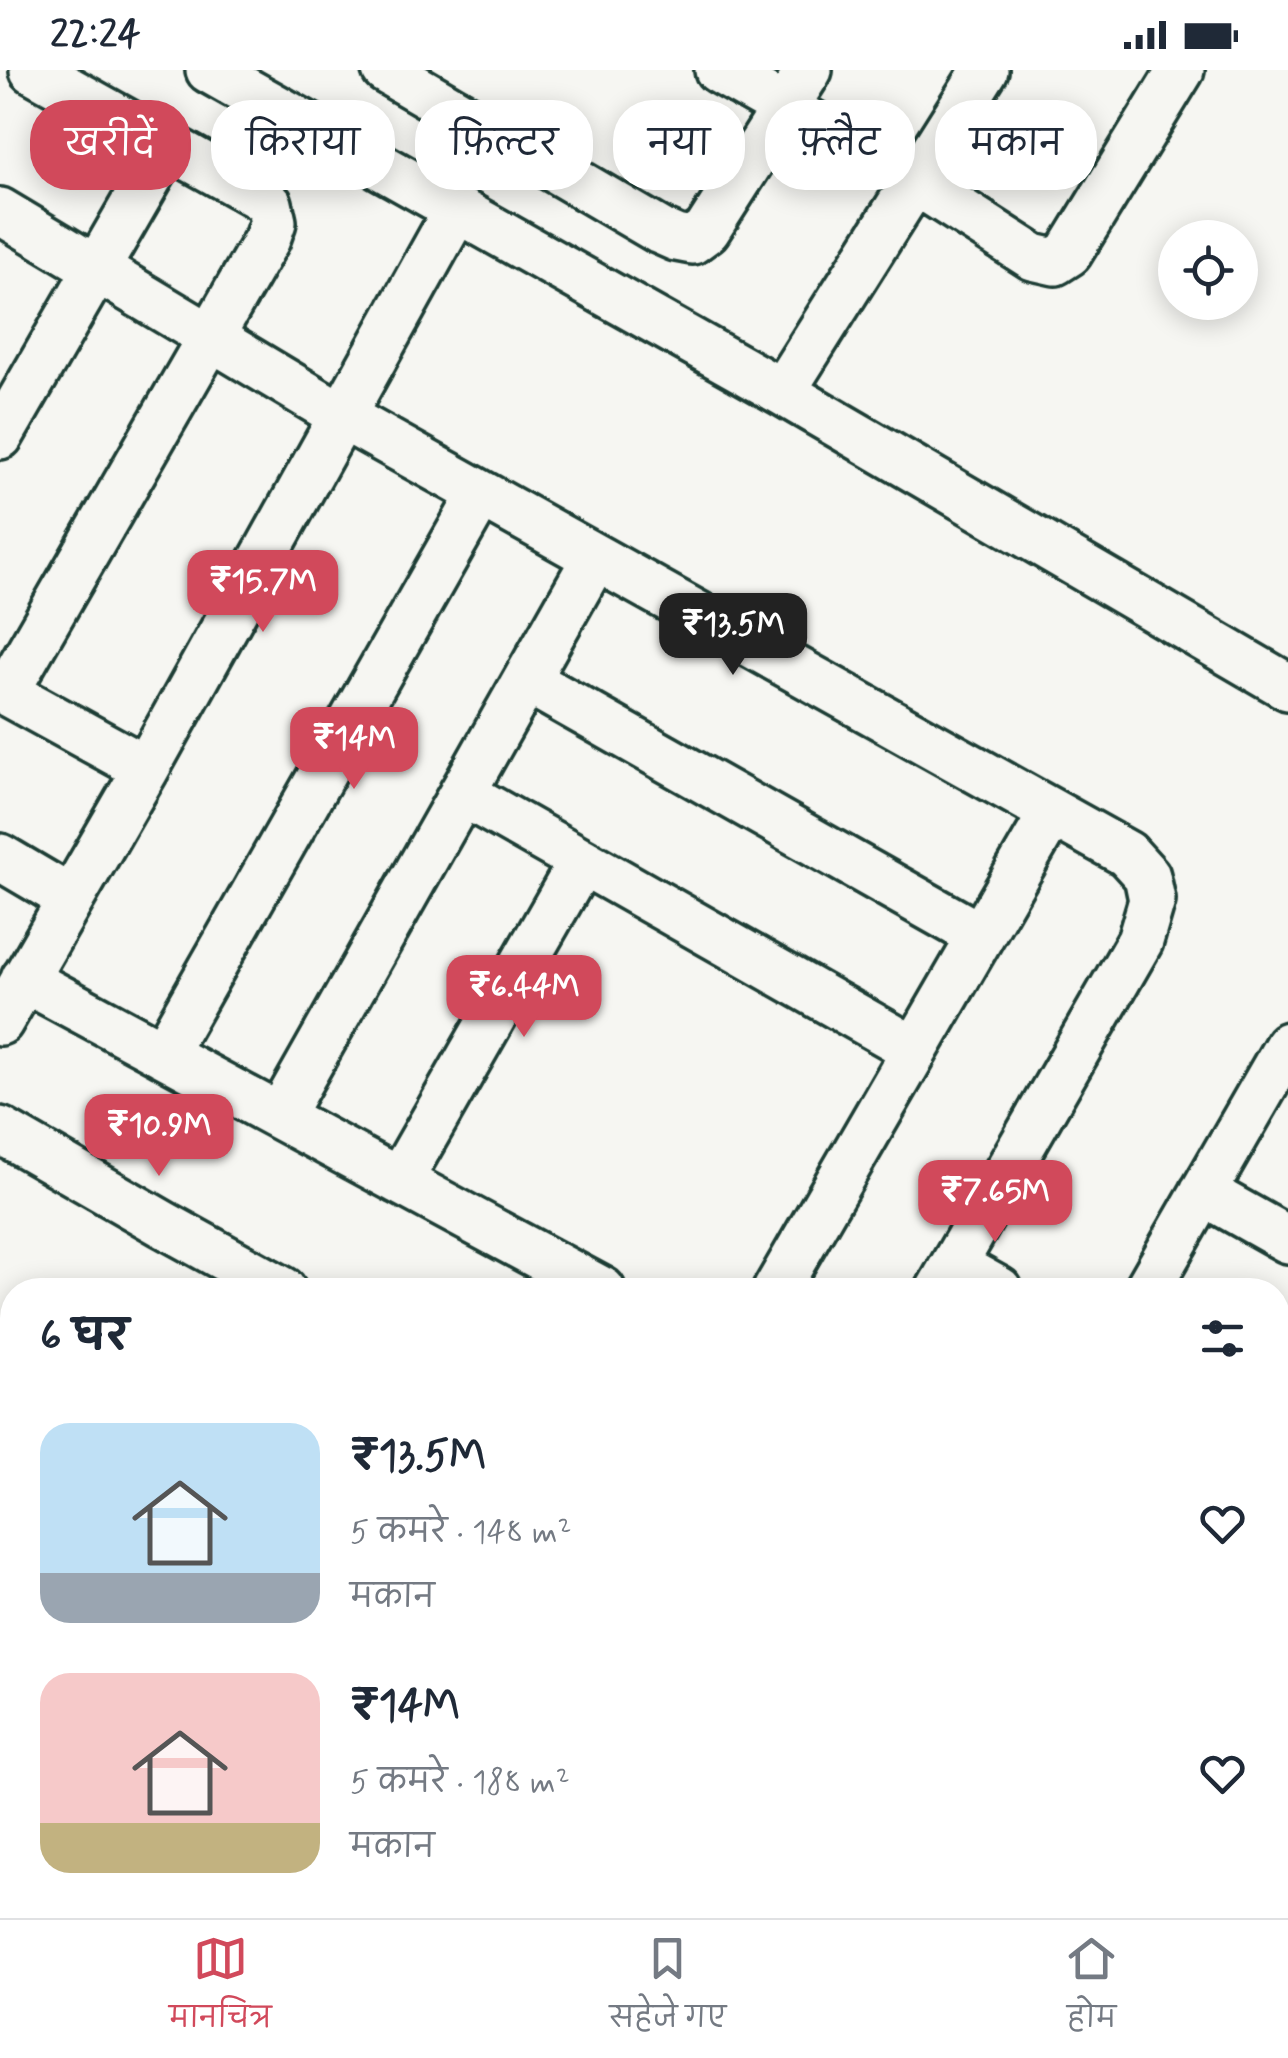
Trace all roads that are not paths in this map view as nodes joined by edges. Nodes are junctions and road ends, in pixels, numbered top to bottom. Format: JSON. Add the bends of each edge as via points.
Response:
{"nodes":[{"id":1,"x":33,"y":70,"type":"edge"},
{"id":2,"x":208,"y":70,"type":"edge"},
{"id":3,"x":386,"y":70,"type":"edge"},
{"id":4,"x":718,"y":70,"type":"edge"},
{"id":5,"x":809,"y":70,"type":"edge"},
{"id":6,"x":986,"y":70,"type":"edge"},
{"id":7,"x":1181,"y":70,"type":"edge"},
{"id":8,"x":87,"y":100,"type":"edge"},
{"id":9,"x":771,"y":100,"type":"edge"},
{"id":10,"x":790,"y":100,"type":"edge"},
{"id":11,"x":765,"y":140,"type":"edge"},
{"id":12,"x":191,"y":158,"type":"edge"},
{"id":13,"x":916,"y":182,"type":"junction"},
{"id":14,"x":142,"y":190,"type":"edge"},
{"id":15,"x":457,"y":209,"type":"junction"},
{"id":16,"x":0,"y":212,"type":"edge"},
{"id":17,"x":97,"y":269,"type":"junction"},
{"id":18,"x":211,"y":337,"type":"junction"},
{"id":19,"x":782,"y":392,"type":"junction"},
{"id":20,"x":342,"y":416,"type":"junction"},
{"id":21,"x":0,"y":436,"type":"edge"},
{"id":22,"x":481,"y":494,"type":"junction"},
{"id":23,"x":595,"y":558,"type":"junction"},
{"id":24,"x":527,"y":680,"type":"junction"},
{"id":25,"x":1288,"y":687,"type":"edge"},
{"id":26,"x":3,"y":690,"type":"edge"},
{"id":27,"x":146,"y":769,"type":"junction"},
{"id":28,"x":462,"y":793,"type":"junction"},
{"id":29,"x":1052,"y":812,"type":"junction"},
{"id":30,"x":0,"y":857,"type":"edge"},
{"id":31,"x":582,"y":861,"type":"junction"},
{"id":32,"x":71,"y":899,"type":"junction"},
{"id":33,"x":980,"y":936,"type":"junction"},
{"id":34,"x":24,"y":980,"type":"junction"},
{"id":35,"x":0,"y":1022,"type":"edge"},
{"id":36,"x":1288,"y":1045,"type":"edge"},
{"id":37,"x":915,"y":1050,"type":"junction"},
{"id":38,"x":163,"y":1054,"type":"junction"},
{"id":39,"x":280,"y":1116,"type":"junction"},
{"id":40,"x":0,"y":1130,"type":"edge"},
{"id":41,"x":400,"y":1181,"type":"junction"},
{"id":42,"x":1204,"y":1192,"type":"junction"},
{"id":43,"x":1288,"y":1240,"type":"edge"},
{"id":44,"x":947,"y":1277,"type":"edge"},
{"id":45,"x":261,"y":1278,"type":"edge"},
{"id":46,"x":580,"y":1278,"type":"edge"},
{"id":47,"x":783,"y":1278,"type":"edge"},
{"id":48,"x":1154,"y":1278,"type":"edge"}],
"edges":[{"from":1,"to":8,"type":"street"},
{"from":2,"to":15,"type":"street"},
{"from":3,"to":11,"type":"street","via":[[660,230],[692,241],[708,230]]},
{"from":4,"to":9,"type":"street"},
{"from":5,"to":10,"type":"street"},
{"from":6,"to":13,"type":"street"},
{"from":7,"to":13,"type":"street","via":[[1069,253],[1055,262],[1033,257]]},
{"from":12,"to":18,"type":"street","via":[[269,204],[273,222]]},
{"from":13,"to":19,"type":"street"},
{"from":14,"to":17,"type":"street"},
{"from":15,"to":19,"type":"street"},
{"from":15,"to":20,"type":"street"},
{"from":16,"to":17,"type":"street"},
{"from":17,"to":18,"type":"street"},
{"from":17,"to":21,"type":"street"},
{"from":18,"to":20,"type":"street"},
{"from":18,"to":26,"type":"street"},
{"from":19,"to":25,"type":"street"},
{"from":20,"to":22,"type":"street"},
{"from":20,"to":27,"type":"street"},
{"from":22,"to":23,"type":"street"},
{"from":22,"to":38,"type":"street"},
{"from":23,"to":24,"type":"street"},
{"from":23,"to":29,"type":"street"},
{"from":24,"to":28,"type":"street"},
{"from":24,"to":33,"type":"street"},
{"from":26,"to":27,"type":"street"},
{"from":27,"to":32,"type":"street"},
{"from":28,"to":31,"type":"street"},
{"from":28,"to":39,"type":"street"},
{"from":29,"to":33,"type":"street"},
{"from":29,"to":44,"type":"street","via":[[1126,854],[1147,876],[1152,900],[1140,940]]},
{"from":30,"to":32,"type":"street"},
{"from":31,"to":37,"type":"street"},
{"from":31,"to":41,"type":"street"},
{"from":32,"to":34,"type":"street"},
{"from":33,"to":37,"type":"street"},
{"from":34,"to":35,"type":"street"},
{"from":34,"to":38,"type":"street"},
{"from":36,"to":42,"type":"street"},
{"from":37,"to":47,"type":"street"},
{"from":38,"to":39,"type":"street"},
{"from":39,"to":41,"type":"street"},
{"from":40,"to":45,"type":"street"},
{"from":41,"to":46,"type":"street"},
{"from":42,"to":43,"type":"street"},
{"from":42,"to":48,"type":"street"}]}
